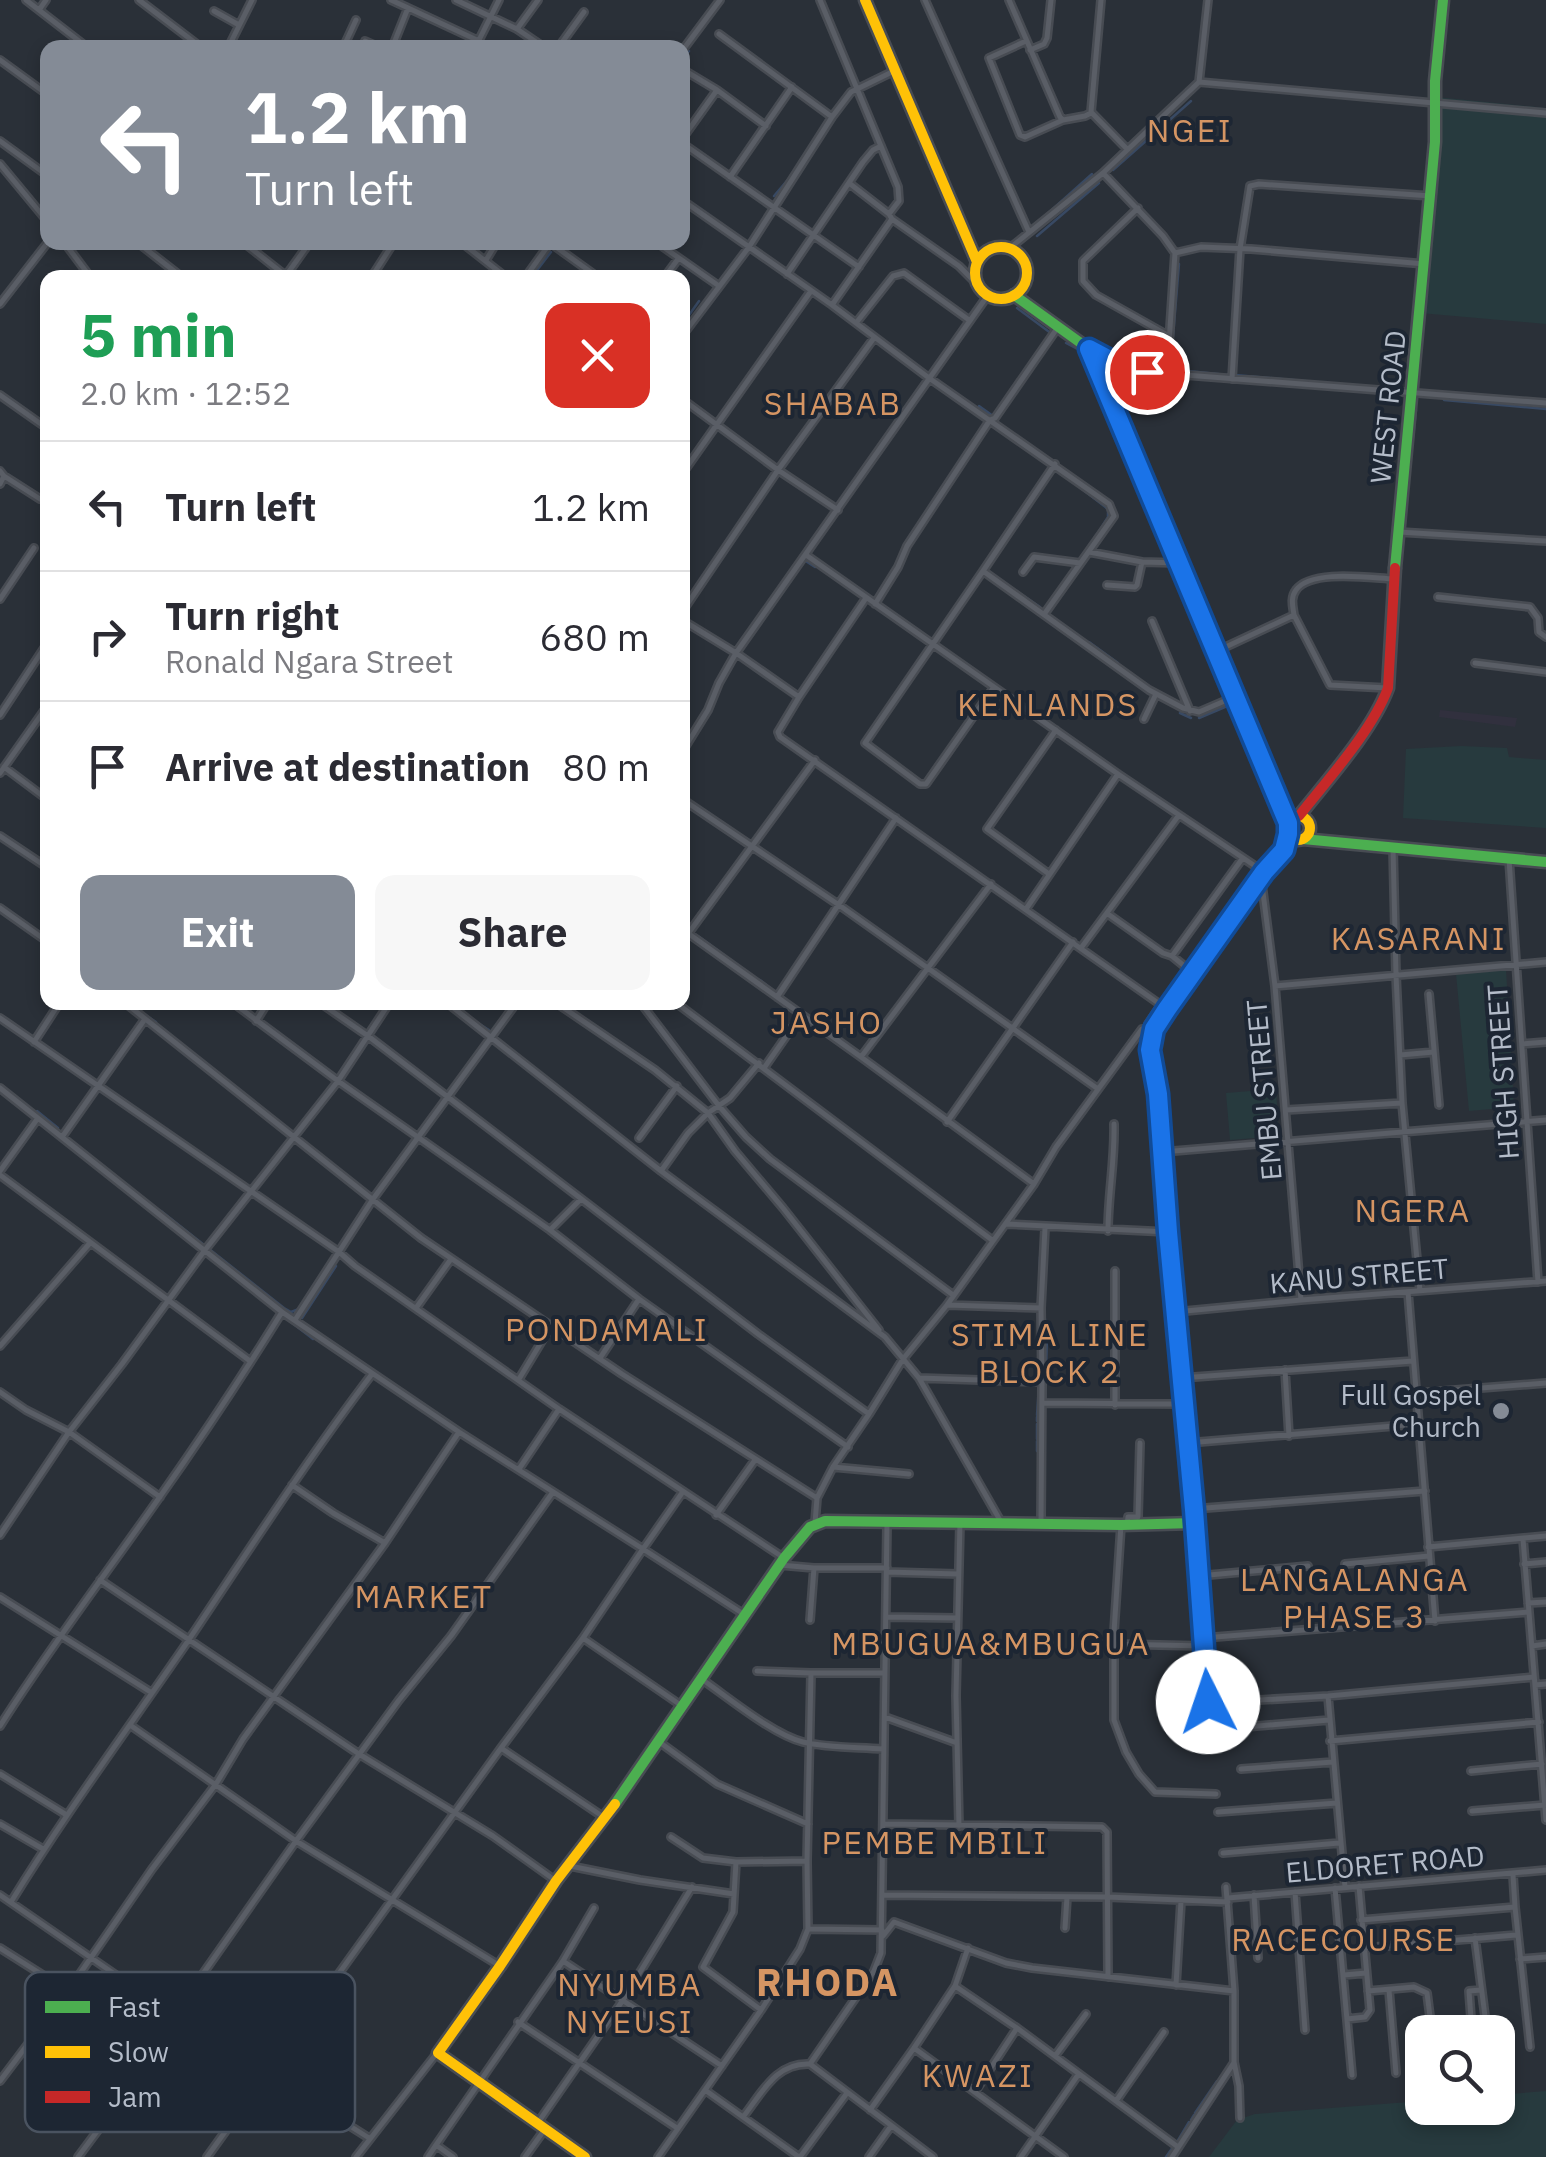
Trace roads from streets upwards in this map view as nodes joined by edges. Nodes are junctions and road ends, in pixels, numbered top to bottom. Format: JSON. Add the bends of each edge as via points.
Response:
{"nodes":[{"id":1,"x":26,"y":0,"type":"edge"},
{"id":2,"x":46,"y":0,"type":"edge"},
{"id":3,"x":139,"y":0,"type":"edge"},
{"id":4,"x":252,"y":0,"type":"edge"},
{"id":5,"x":392,"y":0,"type":"edge"},
{"id":6,"x":456,"y":0,"type":"edge"},
{"id":7,"x":498,"y":0,"type":"edge"},
{"id":8,"x":538,"y":0,"type":"edge"},
{"id":9,"x":720,"y":0,"type":"edge"},
{"id":10,"x":820,"y":0,"type":"edge"},
{"id":11,"x":865,"y":0,"type":"edge"},
{"id":12,"x":925,"y":0,"type":"edge"},
{"id":13,"x":1009,"y":0,"type":"edge"},
{"id":14,"x":1051,"y":0,"type":"edge"},
{"id":15,"x":1101,"y":0,"type":"edge"},
{"id":16,"x":1208,"y":0,"type":"edge"},
{"id":17,"x":1443,"y":0,"type":"edge"},
{"id":18,"x":408,"y":8,"type":"junction"},
{"id":19,"x":39,"y":10,"type":"junction"},
{"id":20,"x":214,"y":10,"type":"dead end"},
{"id":21,"x":584,"y":12,"type":"dead end"},
{"id":22,"x":491,"y":16,"type":"junction"},
{"id":23,"x":356,"y":20,"type":"dead end"},
{"id":24,"x":239,"y":25,"type":"junction"},
{"id":25,"x":517,"y":29,"type":"junction"},
{"id":26,"x":719,"y":34,"type":"dead end"},
{"id":27,"x":76,"y":40,"type":"edge"},
{"id":28,"x":188,"y":40,"type":"edge"},
{"id":29,"x":232,"y":40,"type":"edge"},
{"id":30,"x":347,"y":40,"type":"edge"},
{"id":31,"x":395,"y":40,"type":"edge"},
{"id":32,"x":469,"y":40,"type":"edge"},
{"id":33,"x":479,"y":40,"type":"edge"},
{"id":34,"x":533,"y":40,"type":"edge"},
{"id":35,"x":564,"y":40,"type":"edge"},
{"id":36,"x":690,"y":40,"type":"edge"},
{"id":37,"x":1026,"y":42,"type":"junction"},
{"id":38,"x":1030,"y":50,"type":"junction"},
{"id":39,"x":0,"y":60,"type":"edge"},
{"id":40,"x":894,"y":71,"type":"junction"},
{"id":41,"x":690,"y":74,"type":"edge"},
{"id":42,"x":1199,"y":82,"type":"junction"},
{"id":43,"x":792,"y":87,"type":"junction"},
{"id":44,"x":40,"y":88,"type":"edge"},
{"id":45,"x":858,"y":88,"type":"junction"},
{"id":46,"x":717,"y":90,"type":"junction"},
{"id":47,"x":1436,"y":104,"type":"junction"},
{"id":48,"x":1091,"y":112,"type":"junction"},
{"id":49,"x":1546,"y":114,"type":"edge"},
{"id":50,"x":832,"y":117,"type":"junction"},
{"id":51,"x":1063,"y":120,"type":"junction"},
{"id":52,"x":766,"y":126,"type":"junction"},
{"id":53,"x":690,"y":129,"type":"edge"},
{"id":54,"x":0,"y":141,"type":"edge"},
{"id":55,"x":880,"y":146,"type":"junction"},
{"id":56,"x":690,"y":147,"type":"edge"},
{"id":57,"x":1128,"y":149,"type":"junction"},
{"id":58,"x":0,"y":164,"type":"edge"},
{"id":59,"x":40,"y":170,"type":"edge"},
{"id":60,"x":1104,"y":173,"type":"junction"},
{"id":61,"x":730,"y":176,"type":"junction"},
{"id":62,"x":850,"y":183,"type":"junction"},
{"id":63,"x":1430,"y":196,"type":"junction"},
{"id":64,"x":690,"y":206,"type":"edge"},
{"id":65,"x":773,"y":207,"type":"junction"},
{"id":66,"x":1138,"y":208,"type":"junction"},
{"id":67,"x":40,"y":212,"type":"edge"},
{"id":68,"x":891,"y":216,"type":"junction"},
{"id":69,"x":1029,"y":232,"type":"junction"},
{"id":70,"x":813,"y":236,"type":"junction"},
{"id":71,"x":749,"y":247,"type":"junction"},
{"id":72,"x":1010,"y":248,"type":"junction"},
{"id":73,"x":1240,"y":249,"type":"junction"},
{"id":74,"x":42,"y":250,"type":"edge"},
{"id":75,"x":147,"y":250,"type":"edge"},
{"id":76,"x":253,"y":250,"type":"edge"},
{"id":77,"x":472,"y":250,"type":"edge"},
{"id":78,"x":492,"y":250,"type":"edge"},
{"id":79,"x":560,"y":250,"type":"edge"},
{"id":80,"x":666,"y":250,"type":"edge"},
{"id":81,"x":1175,"y":253,"type":"junction"},
{"id":82,"x":678,"y":259,"type":"junction"},
{"id":83,"x":486,"y":260,"type":"junction"},
{"id":84,"x":977,"y":262,"type":"junction"},
{"id":85,"x":1425,"y":264,"type":"junction"},
{"id":86,"x":859,"y":267,"type":"junction"},
{"id":87,"x":173,"y":270,"type":"edge"},
{"id":88,"x":277,"y":270,"type":"edge"},
{"id":89,"x":496,"y":270,"type":"edge"},
{"id":90,"x":588,"y":270,"type":"edge"},
{"id":91,"x":670,"y":270,"type":"edge"},
{"id":92,"x":787,"y":274,"type":"junction"},
{"id":93,"x":978,"y":285,"type":"junction"},
{"id":94,"x":718,"y":286,"type":"junction"},
{"id":95,"x":811,"y":291,"type":"junction"},
{"id":96,"x":1014,"y":295,"type":"junction"},
{"id":97,"x":988,"y":296,"type":"junction"},
{"id":98,"x":0,"y":304,"type":"edge"},
{"id":99,"x":832,"y":305,"type":"junction"},
{"id":100,"x":970,"y":320,"type":"junction"},
{"id":101,"x":856,"y":324,"type":"junction"},
{"id":102,"x":690,"y":325,"type":"edge"},
{"id":103,"x":1058,"y":327,"type":"junction"},
{"id":104,"x":1169,"y":336,"type":"junction"},
{"id":105,"x":874,"y":338,"type":"junction"},
{"id":106,"x":1089,"y":349,"type":"junction"},
{"id":107,"x":1168,"y":358,"type":"dead end"},
{"id":108,"x":929,"y":378,"type":"junction"},
{"id":109,"x":1232,"y":379,"type":"junction"},
{"id":110,"x":1412,"y":394,"type":"junction"},
{"id":111,"x":0,"y":396,"type":"edge"},
{"id":112,"x":1546,"y":403,"type":"edge"},
{"id":113,"x":690,"y":404,"type":"edge"},
{"id":114,"x":990,"y":420,"type":"junction"},
{"id":115,"x":717,"y":423,"type":"junction"},
{"id":116,"x":40,"y":424,"type":"edge"},
{"id":117,"x":690,"y":462,"type":"edge"},
{"id":118,"x":1055,"y":464,"type":"junction"},
{"id":119,"x":778,"y":470,"type":"junction"},
{"id":120,"x":2,"y":474,"type":"edge"},
{"id":121,"x":0,"y":484,"type":"edge"},
{"id":122,"x":40,"y":499,"type":"edge"},
{"id":123,"x":838,"y":510,"type":"junction"},
{"id":124,"x":1399,"y":532,"type":"junction"},
{"id":125,"x":1546,"y":540,"type":"edge"},
{"id":126,"x":34,"y":548,"type":"dead end"},
{"id":127,"x":1088,"y":552,"type":"junction"},
{"id":128,"x":806,"y":555,"type":"junction"},
{"id":129,"x":1142,"y":562,"type":"junction"},
{"id":130,"x":1080,"y":563,"type":"junction"},
{"id":131,"x":1180,"y":564,"type":"junction"},
{"id":132,"x":983,"y":571,"type":"junction"},
{"id":133,"x":1024,"y":572,"type":"dead end"},
{"id":134,"x":1396,"y":579,"type":"junction"},
{"id":135,"x":1107,"y":586,"type":"dead end"},
{"id":136,"x":1438,"y":597,"type":"dead end"},
{"id":137,"x":0,"y":598,"type":"edge"},
{"id":138,"x":866,"y":598,"type":"junction"},
{"id":139,"x":690,"y":600,"type":"edge"},
{"id":140,"x":875,"y":604,"type":"junction"},
{"id":141,"x":1044,"y":613,"type":"junction"},
{"id":142,"x":1294,"y":615,"type":"junction"},
{"id":143,"x":1152,"y":622,"type":"dead end"},
{"id":144,"x":690,"y":625,"type":"edge"},
{"id":145,"x":1546,"y":637,"type":"edge"},
{"id":146,"x":934,"y":644,"type":"junction"},
{"id":147,"x":1217,"y":651,"type":"junction"},
{"id":148,"x":736,"y":653,"type":"junction"},
{"id":149,"x":40,"y":654,"type":"edge"},
{"id":150,"x":1475,"y":662,"type":"dead end"},
{"id":151,"x":1546,"y":672,"type":"edge"},
{"id":152,"x":994,"y":688,"type":"junction"},
{"id":153,"x":1388,"y":688,"type":"junction"},
{"id":154,"x":1156,"y":694,"type":"junction"},
{"id":155,"x":800,"y":697,"type":"junction"},
{"id":156,"x":1234,"y":698,"type":"junction"},
{"id":157,"x":1,"y":712,"type":"edge"},
{"id":158,"x":1191,"y":712,"type":"junction"},
{"id":159,"x":40,"y":716,"type":"edge"},
{"id":160,"x":1144,"y":719,"type":"dead end"},
{"id":161,"x":1056,"y":730,"type":"junction"},
{"id":162,"x":690,"y":739,"type":"edge"},
{"id":163,"x":814,"y":760,"type":"junction"},
{"id":164,"x":2,"y":770,"type":"edge"},
{"id":165,"x":1118,"y":774,"type":"junction"},
{"id":166,"x":40,"y":795,"type":"edge"},
{"id":167,"x":690,"y":805,"type":"edge"},
{"id":168,"x":1179,"y":815,"type":"junction"},
{"id":169,"x":896,"y":818,"type":"junction"},
{"id":170,"x":1298,"y":827,"type":"junction"},
{"id":171,"x":0,"y":836,"type":"edge"},
{"id":172,"x":751,"y":847,"type":"junction"},
{"id":173,"x":1393,"y":847,"type":"junction"},
{"id":174,"x":1242,"y":858,"type":"junction"},
{"id":175,"x":1510,"y":859,"type":"junction"},
{"id":176,"x":1546,"y":862,"type":"edge"},
{"id":177,"x":40,"y":863,"type":"edge"},
{"id":178,"x":1048,"y":874,"type":"junction"},
{"id":179,"x":1262,"y":874,"type":"junction"},
{"id":180,"x":991,"y":884,"type":"junction"},
{"id":181,"x":839,"y":904,"type":"junction"},
{"id":182,"x":0,"y":908,"type":"edge"},
{"id":183,"x":1026,"y":909,"type":"junction"},
{"id":184,"x":1108,"y":914,"type":"junction"},
{"id":185,"x":690,"y":926,"type":"edge"},
{"id":186,"x":690,"y":934,"type":"edge"},
{"id":187,"x":40,"y":936,"type":"edge"},
{"id":188,"x":1073,"y":942,"type":"junction"},
{"id":189,"x":1081,"y":948,"type":"junction"},
{"id":190,"x":1172,"y":956,"type":"junction"},
{"id":191,"x":1546,"y":962,"type":"edge"},
{"id":192,"x":1515,"y":965,"type":"junction"},
{"id":193,"x":928,"y":968,"type":"junction"},
{"id":194,"x":1193,"y":973,"type":"junction"},
{"id":195,"x":1396,"y":975,"type":"junction"},
{"id":196,"x":1275,"y":986,"type":"junction"},
{"id":197,"x":1428,"y":994,"type":"dead end"},
{"id":198,"x":777,"y":997,"type":"junction"},
{"id":199,"x":55,"y":1010,"type":"edge"},
{"id":200,"x":133,"y":1010,"type":"edge"},
{"id":201,"x":243,"y":1010,"type":"edge"},
{"id":202,"x":263,"y":1010,"type":"edge"},
{"id":203,"x":331,"y":1010,"type":"edge"},
{"id":204,"x":385,"y":1010,"type":"edge"},
{"id":205,"x":456,"y":1010,"type":"edge"},
{"id":206,"x":511,"y":1010,"type":"edge"},
{"id":207,"x":567,"y":1010,"type":"edge"},
{"id":208,"x":646,"y":1010,"type":"edge"},
{"id":209,"x":687,"y":1010,"type":"edge"},
{"id":210,"x":801,"y":1016,"type":"junction"},
{"id":211,"x":0,"y":1018,"type":"edge"},
{"id":212,"x":145,"y":1020,"type":"junction"},
{"id":213,"x":256,"y":1020,"type":"junction"},
{"id":214,"x":1011,"y":1028,"type":"junction"},
{"id":215,"x":1151,"y":1028,"type":"junction"},
{"id":216,"x":368,"y":1036,"type":"junction"},
{"id":217,"x":492,"y":1038,"type":"junction"},
{"id":218,"x":34,"y":1042,"type":"junction"},
{"id":219,"x":1546,"y":1042,"type":"edge"},
{"id":220,"x":1522,"y":1044,"type":"junction"},
{"id":221,"x":1434,"y":1052,"type":"junction"},
{"id":222,"x":1400,"y":1055,"type":"junction"},
{"id":223,"x":861,"y":1057,"type":"junction"},
{"id":224,"x":762,"y":1066,"type":"junction"},
{"id":225,"x":338,"y":1081,"type":"junction"},
{"id":226,"x":98,"y":1086,"type":"junction"},
{"id":227,"x":677,"y":1086,"type":"junction"},
{"id":228,"x":0,"y":1088,"type":"edge"},
{"id":229,"x":1098,"y":1088,"type":"junction"},
{"id":230,"x":447,"y":1097,"type":"junction"},
{"id":231,"x":1402,"y":1103,"type":"junction"},
{"id":232,"x":1440,"y":1105,"type":"dead end"},
{"id":233,"x":720,"y":1106,"type":"junction"},
{"id":234,"x":1286,"y":1110,"type":"junction"},
{"id":235,"x":708,"y":1112,"type":"junction"},
{"id":236,"x":38,"y":1118,"type":"junction"},
{"id":237,"x":1546,"y":1120,"type":"edge"},
{"id":238,"x":947,"y":1122,"type":"junction"},
{"id":239,"x":1527,"y":1122,"type":"junction"},
{"id":240,"x":1114,"y":1124,"type":"dead end"},
{"id":241,"x":1406,"y":1133,"type":"junction"},
{"id":242,"x":418,"y":1135,"type":"junction"},
{"id":243,"x":294,"y":1136,"type":"junction"},
{"id":244,"x":62,"y":1137,"type":"junction"},
{"id":245,"x":639,"y":1138,"type":"dead end"},
{"id":246,"x":1289,"y":1143,"type":"junction"},
{"id":247,"x":1162,"y":1152,"type":"junction"},
{"id":248,"x":660,"y":1171,"type":"junction"},
{"id":249,"x":0,"y":1172,"type":"edge"},
{"id":250,"x":1034,"y":1184,"type":"junction"},
{"id":251,"x":250,"y":1192,"type":"junction"},
{"id":252,"x":373,"y":1199,"type":"junction"},
{"id":253,"x":581,"y":1199,"type":"junction"},
{"id":254,"x":1004,"y":1224,"type":"junction"},
{"id":255,"x":1045,"y":1228,"type":"junction"},
{"id":256,"x":550,"y":1230,"type":"junction"},
{"id":257,"x":1108,"y":1231,"type":"junction"},
{"id":258,"x":1168,"y":1232,"type":"junction"},
{"id":259,"x":992,"y":1240,"type":"junction"},
{"id":260,"x":90,"y":1243,"type":"junction"},
{"id":261,"x":204,"y":1250,"type":"junction"},
{"id":262,"x":339,"y":1252,"type":"junction"},
{"id":263,"x":451,"y":1258,"type":"junction"},
{"id":264,"x":1116,"y":1271,"type":"dead end"},
{"id":265,"x":1542,"y":1281,"type":"edge"},
{"id":266,"x":1420,"y":1290,"type":"junction"},
{"id":267,"x":1408,"y":1292,"type":"junction"},
{"id":268,"x":953,"y":1295,"type":"junction"},
{"id":269,"x":640,"y":1299,"type":"junction"},
{"id":270,"x":1301,"y":1300,"type":"junction"},
{"id":271,"x":168,"y":1301,"type":"junction"},
{"id":272,"x":947,"y":1306,"type":"junction"},
{"id":273,"x":416,"y":1308,"type":"junction"},
{"id":274,"x":1041,"y":1308,"type":"junction"},
{"id":275,"x":282,"y":1312,"type":"junction"},
{"id":276,"x":1175,"y":1312,"type":"junction"},
{"id":277,"x":296,"y":1320,"type":"junction"},
{"id":278,"x":551,"y":1326,"type":"junction"},
{"id":279,"x":884,"y":1338,"type":"junction"},
{"id":280,"x":0,"y":1346,"type":"edge"},
{"id":281,"x":600,"y":1358,"type":"junction"},
{"id":282,"x":903,"y":1360,"type":"junction"},
{"id":283,"x":1414,"y":1361,"type":"junction"},
{"id":284,"x":251,"y":1362,"type":"junction"},
{"id":285,"x":1285,"y":1370,"type":"junction"},
{"id":286,"x":372,"y":1374,"type":"junction"},
{"id":287,"x":919,"y":1378,"type":"junction"},
{"id":288,"x":1181,"y":1378,"type":"junction"},
{"id":289,"x":518,"y":1380,"type":"junction"},
{"id":290,"x":1042,"y":1382,"type":"junction"},
{"id":291,"x":1546,"y":1383,"type":"edge"},
{"id":292,"x":0,"y":1392,"type":"edge"},
{"id":293,"x":1417,"y":1393,"type":"junction"},
{"id":294,"x":1042,"y":1403,"type":"junction"},
{"id":295,"x":1115,"y":1404,"type":"junction"},
{"id":296,"x":1184,"y":1404,"type":"junction"},
{"id":297,"x":559,"y":1409,"type":"junction"},
{"id":298,"x":870,"y":1414,"type":"junction"},
{"id":299,"x":1418,"y":1424,"type":"junction"},
{"id":300,"x":69,"y":1432,"type":"junction"},
{"id":301,"x":459,"y":1432,"type":"junction"},
{"id":302,"x":1289,"y":1436,"type":"junction"},
{"id":303,"x":1140,"y":1443,"type":"dead end"},
{"id":304,"x":1188,"y":1444,"type":"junction"},
{"id":305,"x":848,"y":1446,"type":"junction"},
{"id":306,"x":755,"y":1460,"type":"junction"},
{"id":307,"x":832,"y":1468,"type":"junction"},
{"id":308,"x":518,"y":1470,"type":"junction"},
{"id":309,"x":909,"y":1474,"type":"dead end"},
{"id":310,"x":292,"y":1485,"type":"junction"},
{"id":311,"x":1425,"y":1491,"type":"junction"},
{"id":312,"x":553,"y":1492,"type":"junction"},
{"id":313,"x":682,"y":1493,"type":"junction"},
{"id":314,"x":160,"y":1497,"type":"junction"},
{"id":315,"x":817,"y":1498,"type":"junction"},
{"id":316,"x":1194,"y":1510,"type":"junction"},
{"id":317,"x":716,"y":1514,"type":"junction"},
{"id":318,"x":888,"y":1522,"type":"junction"},
{"id":319,"x":960,"y":1522,"type":"junction"},
{"id":320,"x":1001,"y":1522,"type":"junction"},
{"id":321,"x":815,"y":1523,"type":"junction"},
{"id":322,"x":1041,"y":1523,"type":"junction"},
{"id":323,"x":1194,"y":1523,"type":"junction"},
{"id":324,"x":1124,"y":1525,"type":"junction"},
{"id":325,"x":0,"y":1535,"type":"edge"},
{"id":326,"x":1546,"y":1536,"type":"edge"},
{"id":327,"x":1523,"y":1539,"type":"junction"},
{"id":328,"x":385,"y":1543,"type":"junction"},
{"id":329,"x":1428,"y":1548,"type":"junction"},
{"id":330,"x":643,"y":1550,"type":"junction"},
{"id":331,"x":1429,"y":1556,"type":"junction"},
{"id":332,"x":782,"y":1562,"type":"junction"},
{"id":333,"x":1546,"y":1562,"type":"edge"},
{"id":334,"x":1345,"y":1564,"type":"dead end"},
{"id":335,"x":1524,"y":1564,"type":"junction"},
{"id":336,"x":1308,"y":1566,"type":"dead end"},
{"id":337,"x":814,"y":1568,"type":"junction"},
{"id":338,"x":887,"y":1570,"type":"junction"},
{"id":339,"x":958,"y":1574,"type":"junction"},
{"id":340,"x":1198,"y":1576,"type":"junction"},
{"id":341,"x":100,"y":1580,"type":"junction"},
{"id":342,"x":0,"y":1598,"type":"edge"},
{"id":343,"x":1546,"y":1602,"type":"edge"},
{"id":344,"x":1528,"y":1603,"type":"junction"},
{"id":345,"x":1528,"y":1612,"type":"junction"},
{"id":346,"x":745,"y":1615,"type":"junction"},
{"id":347,"x":886,"y":1618,"type":"junction"},
{"id":348,"x":958,"y":1618,"type":"junction"},
{"id":349,"x":810,"y":1620,"type":"dead end"},
{"id":350,"x":1435,"y":1621,"type":"junction"},
{"id":351,"x":60,"y":1636,"type":"junction"},
{"id":352,"x":584,"y":1638,"type":"junction"},
{"id":353,"x":188,"y":1640,"type":"junction"},
{"id":354,"x":1204,"y":1642,"type":"junction"},
{"id":355,"x":1116,"y":1644,"type":"junction"},
{"id":356,"x":1546,"y":1644,"type":"edge"},
{"id":357,"x":1532,"y":1646,"type":"junction"},
{"id":358,"x":757,"y":1671,"type":"dead end"},
{"id":359,"x":812,"y":1672,"type":"junction"},
{"id":360,"x":884,"y":1673,"type":"junction"},
{"id":361,"x":700,"y":1678,"type":"junction"},
{"id":362,"x":1535,"y":1681,"type":"junction"},
{"id":363,"x":1546,"y":1684,"type":"edge"},
{"id":364,"x":152,"y":1693,"type":"junction"},
{"id":365,"x":1328,"y":1696,"type":"junction"},
{"id":366,"x":274,"y":1698,"type":"junction"},
{"id":367,"x":1208,"y":1702,"type":"junction"},
{"id":368,"x":682,"y":1706,"type":"junction"},
{"id":369,"x":1546,"y":1707,"type":"edge"},
{"id":370,"x":1537,"y":1708,"type":"junction"},
{"id":371,"x":884,"y":1717,"type":"junction"},
{"id":372,"x":1209,"y":1719,"type":"dead end"},
{"id":373,"x":1329,"y":1720,"type":"junction"},
{"id":374,"x":1539,"y":1722,"type":"junction"},
{"id":375,"x":0,"y":1725,"type":"edge"},
{"id":376,"x":129,"y":1725,"type":"junction"},
{"id":377,"x":1210,"y":1730,"type":"dead end"},
{"id":378,"x":1330,"y":1741,"type":"junction"},
{"id":379,"x":658,"y":1742,"type":"junction"},
{"id":380,"x":811,"y":1743,"type":"junction"},
{"id":381,"x":957,"y":1743,"type":"junction"},
{"id":382,"x":501,"y":1748,"type":"junction"},
{"id":383,"x":883,"y":1749,"type":"junction"},
{"id":384,"x":1544,"y":1752,"type":"edge"},
{"id":385,"x":359,"y":1754,"type":"junction"},
{"id":386,"x":1333,"y":1762,"type":"junction"},
{"id":387,"x":1542,"y":1764,"type":"junction"},
{"id":388,"x":1242,"y":1769,"type":"dead end"},
{"id":389,"x":1471,"y":1770,"type":"dead end"},
{"id":390,"x":0,"y":1774,"type":"edge"},
{"id":391,"x":216,"y":1784,"type":"junction"},
{"id":392,"x":1216,"y":1794,"type":"dead end"},
{"id":393,"x":1336,"y":1803,"type":"junction"},
{"id":394,"x":1545,"y":1805,"type":"edge"},
{"id":395,"x":455,"y":1812,"type":"junction"},
{"id":396,"x":1218,"y":1812,"type":"dead end"},
{"id":397,"x":1472,"y":1812,"type":"dead end"},
{"id":398,"x":66,"y":1815,"type":"junction"},
{"id":399,"x":605,"y":1818,"type":"junction"},
{"id":400,"x":1546,"y":1820,"type":"edge"},
{"id":401,"x":0,"y":1824,"type":"edge"},
{"id":402,"x":883,"y":1824,"type":"junction"},
{"id":403,"x":809,"y":1825,"type":"junction"},
{"id":404,"x":960,"y":1826,"type":"junction"},
{"id":405,"x":671,"y":1837,"type":"dead end"},
{"id":406,"x":296,"y":1841,"type":"junction"},
{"id":407,"x":1340,"y":1843,"type":"junction"},
{"id":408,"x":43,"y":1849,"type":"junction"},
{"id":409,"x":1223,"y":1854,"type":"dead end"},
{"id":410,"x":806,"y":1861,"type":"junction"},
{"id":411,"x":736,"y":1862,"type":"junction"},
{"id":412,"x":570,"y":1866,"type":"junction"},
{"id":413,"x":1546,"y":1870,"type":"edge"},
{"id":414,"x":1513,"y":1874,"type":"junction"},
{"id":415,"x":556,"y":1881,"type":"junction"},
{"id":416,"x":1358,"y":1886,"type":"junction"},
{"id":417,"x":692,"y":1887,"type":"junction"},
{"id":418,"x":1226,"y":1887,"type":"dead end"},
{"id":419,"x":1345,"y":1887,"type":"junction"},
{"id":420,"x":1335,"y":1888,"type":"junction"},
{"id":421,"x":1295,"y":1892,"type":"junction"},
{"id":422,"x":736,"y":1894,"type":"junction"},
{"id":423,"x":0,"y":1895,"type":"edge"},
{"id":424,"x":882,"y":1895,"type":"junction"},
{"id":425,"x":1254,"y":1895,"type":"junction"},
{"id":426,"x":1067,"y":1897,"type":"junction"},
{"id":427,"x":1107,"y":1898,"type":"junction"},
{"id":428,"x":392,"y":1900,"type":"junction"},
{"id":429,"x":1228,"y":1900,"type":"junction"},
{"id":430,"x":1182,"y":1901,"type":"junction"},
{"id":431,"x":10,"y":1902,"type":"junction"},
{"id":432,"x":1515,"y":1907,"type":"junction"},
{"id":433,"x":594,"y":1908,"type":"dead end"},
{"id":434,"x":1361,"y":1920,"type":"junction"},
{"id":435,"x":1065,"y":1928,"type":"dead end"},
{"id":436,"x":808,"y":1930,"type":"junction"},
{"id":437,"x":882,"y":1930,"type":"junction"},
{"id":438,"x":1516,"y":1935,"type":"junction"},
{"id":439,"x":882,"y":1938,"type":"junction"},
{"id":440,"x":1475,"y":1938,"type":"junction"},
{"id":441,"x":0,"y":1948,"type":"edge"},
{"id":442,"x":968,"y":1948,"type":"junction"},
{"id":443,"x":1364,"y":1948,"type":"junction"},
{"id":444,"x":1546,"y":1956,"type":"edge"},
{"id":445,"x":90,"y":1957,"type":"junction"},
{"id":446,"x":1258,"y":1958,"type":"dead end"},
{"id":447,"x":1520,"y":1959,"type":"junction"},
{"id":448,"x":562,"y":1961,"type":"junction"},
{"id":449,"x":500,"y":1966,"type":"junction"},
{"id":450,"x":37,"y":1972,"type":"edge"},
{"id":451,"x":81,"y":1972,"type":"edge"},
{"id":452,"x":112,"y":1972,"type":"edge"},
{"id":453,"x":204,"y":1972,"type":"edge"},
{"id":454,"x":341,"y":1972,"type":"edge"},
{"id":455,"x":1366,"y":1973,"type":"junction"},
{"id":456,"x":1343,"y":1976,"type":"junction"},
{"id":457,"x":1108,"y":1977,"type":"junction"},
{"id":458,"x":1176,"y":1985,"type":"junction"},
{"id":459,"x":955,"y":1986,"type":"junction"},
{"id":460,"x":1389,"y":1990,"type":"junction"},
{"id":461,"x":1482,"y":1990,"type":"junction"},
{"id":462,"x":1234,"y":1991,"type":"junction"},
{"id":463,"x":1368,"y":1992,"type":"junction"},
{"id":464,"x":623,"y":2000,"type":"junction"},
{"id":465,"x":761,"y":2010,"type":"junction"},
{"id":466,"x":1086,"y":2014,"type":"dead end"},
{"id":467,"x":1430,"y":2015,"type":"edge"},
{"id":468,"x":1471,"y":2015,"type":"edge"},
{"id":469,"x":1484,"y":2015,"type":"edge"},
{"id":470,"x":1347,"y":2019,"type":"junction"},
{"id":471,"x":518,"y":2022,"type":"junction"},
{"id":472,"x":1016,"y":2028,"type":"junction"},
{"id":473,"x":1305,"y":2030,"type":"dead end"},
{"id":474,"x":1164,"y":2032,"type":"dead end"},
{"id":475,"x":1530,"y":2047,"type":"dead end"},
{"id":476,"x":25,"y":2048,"type":"edge"},
{"id":477,"x":914,"y":2048,"type":"junction"},
{"id":478,"x":438,"y":2053,"type":"junction"},
{"id":479,"x":1056,"y":2056,"type":"junction"},
{"id":480,"x":1234,"y":2062,"type":"junction"},
{"id":481,"x":580,"y":2063,"type":"junction"},
{"id":482,"x":810,"y":2064,"type":"junction"},
{"id":483,"x":722,"y":2066,"type":"junction"},
{"id":484,"x":1396,"y":2073,"type":"dead end"},
{"id":485,"x":1078,"y":2075,"type":"junction"},
{"id":486,"x":1352,"y":2076,"type":"dead end"},
{"id":487,"x":0,"y":2081,"type":"edge"},
{"id":488,"x":477,"y":2082,"type":"junction"},
{"id":489,"x":705,"y":2090,"type":"junction"},
{"id":490,"x":975,"y":2092,"type":"junction"},
{"id":491,"x":847,"y":2093,"type":"junction"},
{"id":492,"x":1116,"y":2101,"type":"junction"},
{"id":493,"x":870,"y":2110,"type":"junction"},
{"id":494,"x":743,"y":2117,"type":"junction"},
{"id":495,"x":1240,"y":2118,"type":"dead end"},
{"id":496,"x":541,"y":2126,"type":"junction"},
{"id":497,"x":891,"y":2126,"type":"junction"},
{"id":498,"x":677,"y":2128,"type":"junction"},
{"id":499,"x":355,"y":2129,"type":"edge"},
{"id":500,"x":97,"y":2132,"type":"edge"},
{"id":501,"x":225,"y":2132,"type":"edge"},
{"id":502,"x":369,"y":2138,"type":"junction"},
{"id":503,"x":1035,"y":2138,"type":"junction"},
{"id":504,"x":436,"y":2145,"type":"junction"},
{"id":505,"x":1178,"y":2147,"type":"junction"},
{"id":506,"x":78,"y":2157,"type":"edge"},
{"id":507,"x":207,"y":2157,"type":"edge"},
{"id":508,"x":356,"y":2157,"type":"edge"},
{"id":509,"x":428,"y":2157,"type":"edge"},
{"id":510,"x":452,"y":2157,"type":"edge"},
{"id":511,"x":525,"y":2157,"type":"edge"},
{"id":512,"x":585,"y":2157,"type":"edge"},
{"id":513,"x":658,"y":2157,"type":"edge"},
{"id":514,"x":800,"y":2157,"type":"edge"},
{"id":515,"x":869,"y":2157,"type":"edge"},
{"id":516,"x":933,"y":2157,"type":"edge"},
{"id":517,"x":1021,"y":2157,"type":"edge"},
{"id":518,"x":1064,"y":2157,"type":"edge"},
{"id":519,"x":1172,"y":2157,"type":"edge"}],
"edges":[{"from":1,"to":19,"type":"street"},
{"from":2,"to":19,"type":"street"},
{"from":3,"to":28,"type":"street"},
{"from":4,"to":24,"type":"street"},
{"from":5,"to":18,"type":"street"},
{"from":6,"to":22,"type":"street"},
{"from":7,"to":22,"type":"street"},
{"from":8,"to":25,"type":"street"},
{"from":9,"to":36,"type":"street"},
{"from":10,"to":45,"type":"street"},
{"from":11,"to":40,"type":"street"},
{"from":12,"to":69,"type":"street"},
{"from":13,"to":37,"type":"street"},
{"from":14,"to":38,"type":"street","via":[[1047,38]]},
{"from":15,"to":48,"type":"street"},
{"from":16,"to":42,"type":"street"},
{"from":17,"to":47,"type":"street","name":"WEST ROAD"},
{"from":18,"to":31,"type":"street"},
{"from":18,"to":32,"type":"street"},
{"from":19,"to":27,"type":"street"},
{"from":20,"to":24,"type":"street"},
{"from":21,"to":35,"type":"street"},
{"from":22,"to":25,"type":"street"},
{"from":22,"to":33,"type":"street"},
{"from":23,"to":30,"type":"street"},
{"from":24,"to":29,"type":"street"},
{"from":25,"to":34,"type":"street"},
{"from":26,"to":43,"type":"street"},
{"from":37,"to":38,"type":"street"},
{"from":37,"to":51,"type":"street","via":[[989,58],[1022,137]]},
{"from":38,"to":51,"type":"street"},
{"from":39,"to":44,"type":"street"},
{"from":40,"to":45,"type":"street"},
{"from":40,"to":84,"type":"street"},
{"from":41,"to":46,"type":"street"},
{"from":42,"to":47,"type":"street"},
{"from":42,"to":57,"type":"street"},
{"from":43,"to":50,"type":"street"},
{"from":43,"to":52,"type":"street"},
{"from":45,"to":50,"type":"street"},
{"from":45,"to":55,"type":"street"},
{"from":46,"to":52,"type":"street"},
{"from":46,"to":53,"type":"street"},
{"from":47,"to":49,"type":"street"},
{"from":47,"to":63,"type":"street","name":"WEST ROAD"},
{"from":48,"to":51,"type":"street"},
{"from":48,"to":57,"type":"street"},
{"from":50,"to":65,"type":"street"},
{"from":52,"to":61,"type":"street"},
{"from":54,"to":59,"type":"street"},
{"from":55,"to":62,"type":"street"},
{"from":55,"to":68,"type":"street","via":[[900,195]]},
{"from":56,"to":61,"type":"street"},
{"from":57,"to":60,"type":"street"},
{"from":58,"to":67,"type":"street"},
{"from":60,"to":66,"type":"street"},
{"from":60,"to":69,"type":"street"},
{"from":61,"to":65,"type":"street"},
{"from":62,"to":68,"type":"street"},
{"from":62,"to":70,"type":"street"},
{"from":63,"to":73,"type":"street","via":[[1253,185]]},
{"from":63,"to":85,"type":"street","name":"WEST ROAD"},
{"from":64,"to":71,"type":"street"},
{"from":65,"to":70,"type":"street"},
{"from":65,"to":71,"type":"street"},
{"from":66,"to":81,"type":"street"},
{"from":66,"to":104,"type":"street","via":[[1083,261],[1083,280],[1096,295]]},
{"from":68,"to":86,"type":"street"},
{"from":68,"to":93,"type":"street"},
{"from":69,"to":72,"type":"street"},
{"from":70,"to":86,"type":"street"},
{"from":70,"to":92,"type":"street"},
{"from":71,"to":92,"type":"street"},
{"from":71,"to":94,"type":"street"},
{"from":72,"to":84,"type":"street","via":[[988,250]]},
{"from":72,"to":96,"type":"street","via":[[1026,268]]},
{"from":73,"to":81,"type":"street"},
{"from":73,"to":85,"type":"street"},
{"from":73,"to":109,"type":"street"},
{"from":74,"to":98,"type":"street"},
{"from":75,"to":87,"type":"street"},
{"from":76,"to":88,"type":"street"},
{"from":77,"to":83,"type":"street"},
{"from":78,"to":83,"type":"street"},
{"from":79,"to":90,"type":"street"},
{"from":80,"to":82,"type":"street"},
{"from":81,"to":104,"type":"street"},
{"from":82,"to":91,"type":"street"},
{"from":82,"to":94,"type":"street"},
{"from":83,"to":89,"type":"street"},
{"from":84,"to":93,"type":"street"},
{"from":85,"to":110,"type":"street","name":"WEST ROAD"},
{"from":86,"to":99,"type":"street"},
{"from":92,"to":95,"type":"street"},
{"from":93,"to":97,"type":"street"},
{"from":94,"to":102,"type":"street"},
{"from":95,"to":99,"type":"street"},
{"from":95,"to":115,"type":"street"},
{"from":96,"to":97,"type":"street"},
{"from":96,"to":103,"type":"street"},
{"from":97,"to":100,"type":"street"},
{"from":99,"to":101,"type":"street"},
{"from":100,"to":101,"type":"street","via":[[904,273],[894,276]]},
{"from":100,"to":108,"type":"street"},
{"from":101,"to":105,"type":"street"},
{"from":103,"to":106,"type":"street"},
{"from":103,"to":114,"type":"street"},
{"from":104,"to":107,"type":"street"},
{"from":105,"to":108,"type":"street"},
{"from":105,"to":119,"type":"street"},
{"from":106,"to":109,"type":"street","via":[[1130,370]]},
{"from":106,"to":131,"type":"street"},
{"from":108,"to":114,"type":"street"},
{"from":108,"to":123,"type":"street"},
{"from":109,"to":110,"type":"street"},
{"from":110,"to":112,"type":"street"},
{"from":110,"to":124,"type":"street","name":"WEST ROAD"},
{"from":111,"to":116,"type":"street"},
{"from":113,"to":115,"type":"street"},
{"from":114,"to":118,"type":"street"},
{"from":114,"to":140,"type":"street"},
{"from":115,"to":117,"type":"street"},
{"from":115,"to":119,"type":"street"},
{"from":118,"to":127,"type":"street","via":[[1112,508],[1114,516]]},
{"from":118,"to":132,"type":"street"},
{"from":119,"to":123,"type":"street"},
{"from":119,"to":139,"type":"street"},
{"from":120,"to":121,"type":"street"},
{"from":120,"to":122,"type":"street"},
{"from":123,"to":128,"type":"street"},
{"from":124,"to":125,"type":"street"},
{"from":124,"to":134,"type":"street","name":"WEST ROAD"},
{"from":126,"to":137,"type":"street"},
{"from":127,"to":129,"type":"street"},
{"from":127,"to":130,"type":"street"},
{"from":128,"to":138,"type":"street"},
{"from":128,"to":148,"type":"street"},
{"from":129,"to":131,"type":"street"},
{"from":129,"to":135,"type":"street","via":[[1137,585]]},
{"from":130,"to":133,"type":"street","via":[[1034,557]]},
{"from":130,"to":141,"type":"street"},
{"from":131,"to":147,"type":"street"},
{"from":132,"to":141,"type":"street"},
{"from":132,"to":146,"type":"street"},
{"from":134,"to":142,"type":"street","via":[[1314,579],[1293,594]]},
{"from":134,"to":153,"type":"street","name":"WEST ROAD"},
{"from":136,"to":145,"type":"street","via":[[1530,607]]},
{"from":138,"to":140,"type":"street"},
{"from":138,"to":155,"type":"street"},
{"from":140,"to":146,"type":"street"},
{"from":141,"to":154,"type":"street"},
{"from":142,"to":147,"type":"street"},
{"from":142,"to":153,"type":"street","via":[[1330,686]]},
{"from":143,"to":158,"type":"street"},
{"from":144,"to":148,"type":"street"},
{"from":146,"to":152,"type":"street"},
{"from":146,"to":152,"type":"street","via":[[866,745],[926,784]]},
{"from":147,"to":156,"type":"street"},
{"from":148,"to":155,"type":"street"},
{"from":148,"to":162,"type":"street"},
{"from":149,"to":157,"type":"street"},
{"from":150,"to":151,"type":"street"},
{"from":152,"to":161,"type":"street"},
{"from":153,"to":170,"type":"street","name":"WEST ROAD"},
{"from":154,"to":158,"type":"street"},
{"from":154,"to":160,"type":"street"},
{"from":155,"to":163,"type":"street","via":[[778,734]]},
{"from":156,"to":158,"type":"street"},
{"from":156,"to":170,"type":"street","via":[[1280,805]]},
{"from":159,"to":164,"type":"street"},
{"from":161,"to":165,"type":"street"},
{"from":161,"to":178,"type":"street","via":[[987,829]]},
{"from":163,"to":169,"type":"street"},
{"from":163,"to":172,"type":"street"},
{"from":164,"to":166,"type":"street"},
{"from":165,"to":168,"type":"street"},
{"from":165,"to":178,"type":"street"},
{"from":167,"to":172,"type":"street"},
{"from":168,"to":174,"type":"street"},
{"from":168,"to":184,"type":"street"},
{"from":169,"to":180,"type":"street"},
{"from":169,"to":181,"type":"street"},
{"from":170,"to":173,"type":"street","via":[[1334,842]]},
{"from":170,"to":179,"type":"street"},
{"from":171,"to":177,"type":"street"},
{"from":172,"to":181,"type":"street"},
{"from":172,"to":185,"type":"street"},
{"from":173,"to":175,"type":"street"},
{"from":173,"to":195,"type":"street"},
{"from":174,"to":179,"type":"street"},
{"from":174,"to":190,"type":"street"},
{"from":175,"to":176,"type":"street"},
{"from":175,"to":192,"type":"street","name":"HIGH STREET"},
{"from":178,"to":183,"type":"street"},
{"from":179,"to":194,"type":"street"},
{"from":179,"to":196,"type":"street","name":"EMBU STREET"},
{"from":180,"to":183,"type":"street"},
{"from":180,"to":193,"type":"street"},
{"from":181,"to":193,"type":"street"},
{"from":181,"to":198,"type":"street"},
{"from":182,"to":187,"type":"street"},
{"from":183,"to":188,"type":"street"},
{"from":184,"to":189,"type":"street"},
{"from":184,"to":190,"type":"street"},
{"from":186,"to":198,"type":"street"},
{"from":188,"to":189,"type":"street"},
{"from":188,"to":214,"type":"street"},
{"from":189,"to":215,"type":"street","via":[[1161,1004]]},
{"from":190,"to":194,"type":"street"},
{"from":191,"to":192,"type":"street"},
{"from":192,"to":195,"type":"street"},
{"from":192,"to":220,"type":"street","name":"HIGH STREET"},
{"from":193,"to":214,"type":"street"},
{"from":193,"to":223,"type":"street"},
{"from":194,"to":215,"type":"street"},
{"from":195,"to":196,"type":"street"},
{"from":195,"to":222,"type":"street"},
{"from":196,"to":234,"type":"street","name":"EMBU STREET"},
{"from":197,"to":221,"type":"street"},
{"from":198,"to":210,"type":"street"},
{"from":199,"to":218,"type":"street"},
{"from":200,"to":212,"type":"street"},
{"from":201,"to":213,"type":"street"},
{"from":202,"to":213,"type":"street"},
{"from":203,"to":216,"type":"street"},
{"from":204,"to":216,"type":"street"},
{"from":205,"to":217,"type":"street"},
{"from":206,"to":217,"type":"street"},
{"from":207,"to":227,"type":"street"},
{"from":208,"to":233,"type":"street"},
{"from":209,"to":224,"type":"street"},
{"from":210,"to":223,"type":"street"},
{"from":210,"to":224,"type":"street"},
{"from":211,"to":218,"type":"street"},
{"from":212,"to":226,"type":"street"},
{"from":212,"to":243,"type":"street"},
{"from":213,"to":225,"type":"street"},
{"from":214,"to":229,"type":"street"},
{"from":214,"to":238,"type":"street"},
{"from":215,"to":229,"type":"street","via":[[1142,1030]]},
{"from":215,"to":247,"type":"street"},
{"from":216,"to":225,"type":"street"},
{"from":216,"to":230,"type":"street"},
{"from":217,"to":230,"type":"street"},
{"from":217,"to":248,"type":"street"},
{"from":218,"to":226,"type":"street"},
{"from":219,"to":220,"type":"street"},
{"from":220,"to":239,"type":"street","name":"HIGH STREET"},
{"from":221,"to":222,"type":"street"},
{"from":221,"to":232,"type":"street"},
{"from":222,"to":231,"type":"street"},
{"from":223,"to":238,"type":"street"},
{"from":224,"to":233,"type":"street"},
{"from":224,"to":259,"type":"street"},
{"from":225,"to":242,"type":"street"},
{"from":225,"to":243,"type":"street"},
{"from":226,"to":244,"type":"street"},
{"from":226,"to":251,"type":"street"},
{"from":227,"to":235,"type":"street"},
{"from":227,"to":245,"type":"street"},
{"from":228,"to":236,"type":"street"},
{"from":229,"to":250,"type":"street"},
{"from":230,"to":242,"type":"street"},
{"from":230,"to":253,"type":"street"},
{"from":231,"to":234,"type":"street"},
{"from":231,"to":241,"type":"street"},
{"from":233,"to":235,"type":"street"},
{"from":233,"to":268,"type":"street","via":[[770,1159]]},
{"from":234,"to":246,"type":"street","name":"EMBU STREET"},
{"from":235,"to":248,"type":"street"},
{"from":235,"to":279,"type":"street"},
{"from":236,"to":244,"type":"street"},
{"from":236,"to":249,"type":"street"},
{"from":237,"to":239,"type":"street"},
{"from":238,"to":250,"type":"street"},
{"from":239,"to":241,"type":"street"},
{"from":239,"to":265,"type":"street","name":"HIGH STREET"},
{"from":240,"to":257,"type":"street"},
{"from":241,"to":246,"type":"street"},
{"from":241,"to":266,"type":"street"},
{"from":242,"to":252,"type":"street"},
{"from":242,"to":256,"type":"street"},
{"from":243,"to":251,"type":"street"},
{"from":243,"to":252,"type":"street"},
{"from":244,"to":261,"type":"street"},
{"from":246,"to":247,"type":"street"},
{"from":246,"to":270,"type":"street","name":"EMBU STREET"},
{"from":247,"to":258,"type":"street"},
{"from":248,"to":279,"type":"street"},
{"from":249,"to":260,"type":"street"},
{"from":250,"to":254,"type":"street"},
{"from":251,"to":261,"type":"street"},
{"from":251,"to":262,"type":"street"},
{"from":252,"to":262,"type":"street"},
{"from":252,"to":263,"type":"street"},
{"from":253,"to":256,"type":"street"},
{"from":253,"to":298,"type":"street"},
{"from":254,"to":255,"type":"street"},
{"from":254,"to":259,"type":"street"},
{"from":255,"to":257,"type":"street"},
{"from":255,"to":274,"type":"street"},
{"from":256,"to":269,"type":"street"},
{"from":257,"to":258,"type":"street"},
{"from":258,"to":276,"type":"street"},
{"from":259,"to":268,"type":"street"},
{"from":260,"to":271,"type":"street"},
{"from":260,"to":280,"type":"street"},
{"from":261,"to":271,"type":"street"},
{"from":261,"to":275,"type":"street"},
{"from":262,"to":273,"type":"street"},
{"from":262,"to":277,"type":"street"},
{"from":263,"to":273,"type":"street"},
{"from":263,"to":278,"type":"street"},
{"from":264,"to":295,"type":"street"},
{"from":265,"to":266,"type":"street","name":"KANU STREET"},
{"from":266,"to":267,"type":"street","name":"KANU STREET"},
{"from":267,"to":270,"type":"street","name":"KANU STREET"},
{"from":267,"to":283,"type":"street"},
{"from":268,"to":272,"type":"street"},
{"from":269,"to":281,"type":"street"},
{"from":269,"to":305,"type":"street"},
{"from":270,"to":276,"type":"street","name":"KANU STREET"},
{"from":271,"to":284,"type":"street"},
{"from":271,"to":300,"type":"street"},
{"from":272,"to":274,"type":"street"},
{"from":272,"to":282,"type":"street"},
{"from":273,"to":289,"type":"street"},
{"from":274,"to":290,"type":"street"},
{"from":275,"to":277,"type":"street"},
{"from":275,"to":284,"type":"street"},
{"from":276,"to":288,"type":"street"},
{"from":277,"to":286,"type":"street"},
{"from":278,"to":281,"type":"street"},
{"from":278,"to":289,"type":"street"},
{"from":279,"to":282,"type":"street"},
{"from":281,"to":306,"type":"street"},
{"from":282,"to":287,"type":"street"},
{"from":282,"to":298,"type":"street"},
{"from":283,"to":285,"type":"street"},
{"from":283,"to":293,"type":"street"},
{"from":284,"to":314,"type":"street"},
{"from":285,"to":288,"type":"street"},
{"from":285,"to":302,"type":"street"},
{"from":286,"to":301,"type":"street"},
{"from":286,"to":310,"type":"street"},
{"from":287,"to":290,"type":"street"},
{"from":287,"to":320,"type":"street"},
{"from":288,"to":296,"type":"street"},
{"from":289,"to":297,"type":"street"},
{"from":290,"to":294,"type":"street"},
{"from":291,"to":293,"type":"street"},
{"from":292,"to":300,"type":"street"},
{"from":293,"to":299,"type":"street"},
{"from":294,"to":295,"type":"street"},
{"from":294,"to":322,"type":"street"},
{"from":295,"to":296,"type":"street"},
{"from":296,"to":304,"type":"street"},
{"from":297,"to":308,"type":"street"},
{"from":297,"to":313,"type":"street"},
{"from":298,"to":305,"type":"street"},
{"from":299,"to":302,"type":"street"},
{"from":299,"to":311,"type":"street"},
{"from":300,"to":314,"type":"street"},
{"from":300,"to":325,"type":"street"},
{"from":301,"to":308,"type":"street"},
{"from":301,"to":328,"type":"street"},
{"from":302,"to":304,"type":"street"},
{"from":303,"to":324,"type":"street","via":[[1138,1517]]},
{"from":304,"to":316,"type":"street"},
{"from":305,"to":307,"type":"street"},
{"from":306,"to":315,"type":"street"},
{"from":306,"to":317,"type":"street"},
{"from":307,"to":309,"type":"street"},
{"from":307,"to":315,"type":"street"},
{"from":308,"to":312,"type":"street"},
{"from":310,"to":328,"type":"street"},
{"from":310,"to":353,"type":"street"},
{"from":311,"to":316,"type":"street"},
{"from":311,"to":329,"type":"street"},
{"from":312,"to":330,"type":"street"},
{"from":312,"to":385,"type":"street"},
{"from":313,"to":317,"type":"street"},
{"from":313,"to":330,"type":"street"},
{"from":314,"to":341,"type":"street"},
{"from":315,"to":321,"type":"street"},
{"from":316,"to":323,"type":"street"},
{"from":317,"to":332,"type":"street"},
{"from":318,"to":319,"type":"street"},
{"from":318,"to":321,"type":"street"},
{"from":318,"to":338,"type":"street"},
{"from":319,"to":320,"type":"street"},
{"from":319,"to":339,"type":"street"},
{"from":320,"to":322,"type":"street"},
{"from":321,"to":332,"type":"street"},
{"from":322,"to":324,"type":"street"},
{"from":323,"to":324,"type":"street"},
{"from":323,"to":340,"type":"street"},
{"from":324,"to":355,"type":"street"},
{"from":326,"to":327,"type":"street"},
{"from":327,"to":329,"type":"street"},
{"from":327,"to":335,"type":"street"},
{"from":328,"to":366,"type":"street"},
{"from":329,"to":331,"type":"street"},
{"from":330,"to":346,"type":"street"},
{"from":330,"to":352,"type":"street"},
{"from":331,"to":334,"type":"street"},
{"from":331,"to":350,"type":"street"},
{"from":332,"to":337,"type":"street"},
{"from":332,"to":346,"type":"street"},
{"from":333,"to":335,"type":"street"},
{"from":335,"to":344,"type":"street"},
{"from":336,"to":340,"type":"street"},
{"from":337,"to":338,"type":"street"},
{"from":337,"to":349,"type":"street"},
{"from":338,"to":339,"type":"street"},
{"from":338,"to":347,"type":"street"},
{"from":339,"to":348,"type":"street"},
{"from":340,"to":354,"type":"street"},
{"from":341,"to":351,"type":"street"},
{"from":341,"to":353,"type":"street"},
{"from":342,"to":351,"type":"street"},
{"from":343,"to":344,"type":"street"},
{"from":344,"to":345,"type":"street"},
{"from":345,"to":350,"type":"street"},
{"from":345,"to":357,"type":"street"},
{"from":346,"to":361,"type":"street"},
{"from":347,"to":348,"type":"street"},
{"from":347,"to":360,"type":"street"},
{"from":348,"to":381,"type":"street"},
{"from":350,"to":354,"type":"street"},
{"from":351,"to":364,"type":"street"},
{"from":351,"to":375,"type":"street"},
{"from":352,"to":368,"type":"street"},
{"from":352,"to":382,"type":"street"},
{"from":353,"to":364,"type":"street"},
{"from":353,"to":366,"type":"street"},
{"from":354,"to":355,"type":"street"},
{"from":354,"to":367,"type":"street"},
{"from":355,"to":392,"type":"street","via":[[1114,1720],[1139,1774],[1155,1792]]},
{"from":356,"to":357,"type":"street"},
{"from":357,"to":362,"type":"street"},
{"from":358,"to":359,"type":"street"},
{"from":359,"to":360,"type":"street"},
{"from":359,"to":380,"type":"street"},
{"from":360,"to":371,"type":"street"},
{"from":361,"to":368,"type":"street"},
{"from":361,"to":380,"type":"street","via":[[768,1725]]},
{"from":362,"to":363,"type":"street"},
{"from":362,"to":365,"type":"street"},
{"from":362,"to":370,"type":"street"},
{"from":364,"to":376,"type":"street"},
{"from":365,"to":367,"type":"street"},
{"from":365,"to":373,"type":"street"},
{"from":366,"to":385,"type":"street"},
{"from":366,"to":391,"type":"street"},
{"from":367,"to":372,"type":"street"},
{"from":368,"to":379,"type":"street"},
{"from":369,"to":370,"type":"street"},
{"from":370,"to":374,"type":"street"},
{"from":371,"to":381,"type":"street"},
{"from":371,"to":383,"type":"street"},
{"from":373,"to":377,"type":"street"},
{"from":373,"to":378,"type":"street"},
{"from":374,"to":378,"type":"street"},
{"from":374,"to":384,"type":"street"},
{"from":376,"to":391,"type":"street"},
{"from":376,"to":398,"type":"street"},
{"from":378,"to":386,"type":"street"},
{"from":379,"to":399,"type":"street"},
{"from":379,"to":403,"type":"street","via":[[716,1784]]},
{"from":380,"to":383,"type":"street"},
{"from":380,"to":403,"type":"street"},
{"from":381,"to":404,"type":"street"},
{"from":382,"to":395,"type":"street"},
{"from":382,"to":399,"type":"street"},
{"from":383,"to":402,"type":"street"},
{"from":384,"to":387,"type":"street"},
{"from":385,"to":395,"type":"street"},
{"from":385,"to":406,"type":"street"},
{"from":386,"to":388,"type":"street"},
{"from":386,"to":393,"type":"street"},
{"from":387,"to":389,"type":"street"},
{"from":387,"to":394,"type":"street"},
{"from":390,"to":398,"type":"street"},
{"from":391,"to":406,"type":"street"},
{"from":391,"to":445,"type":"street"},
{"from":393,"to":396,"type":"street"},
{"from":393,"to":407,"type":"street"},
{"from":394,"to":397,"type":"street"},
{"from":394,"to":400,"type":"street"},
{"from":395,"to":415,"type":"street"},
{"from":395,"to":428,"type":"street"},
{"from":398,"to":408,"type":"street"},
{"from":399,"to":412,"type":"street"},
{"from":401,"to":408,"type":"street"},
{"from":402,"to":404,"type":"street"},
{"from":402,"to":424,"type":"street"},
{"from":403,"to":410,"type":"street"},
{"from":404,"to":427,"type":"street","via":[[1102,1827]]},
{"from":405,"to":411,"type":"street","via":[[703,1858]]},
{"from":406,"to":428,"type":"street"},
{"from":406,"to":453,"type":"street"},
{"from":407,"to":409,"type":"street"},
{"from":407,"to":419,"type":"street"},
{"from":408,"to":431,"type":"street"},
{"from":410,"to":411,"type":"street"},
{"from":410,"to":436,"type":"street"},
{"from":411,"to":422,"type":"street"},
{"from":412,"to":415,"type":"street"},
{"from":412,"to":417,"type":"street"},
{"from":413,"to":414,"type":"street","name":"ELDORET ROAD"},
{"from":414,"to":416,"type":"street","name":"ELDORET ROAD"},
{"from":414,"to":432,"type":"street"},
{"from":415,"to":449,"type":"street"},
{"from":416,"to":419,"type":"street","name":"ELDORET ROAD"},
{"from":416,"to":434,"type":"street"},
{"from":417,"to":422,"type":"street"},
{"from":417,"to":464,"type":"street"},
{"from":418,"to":429,"type":"street"},
{"from":419,"to":420,"type":"street","name":"ELDORET ROAD"},
{"from":420,"to":421,"type":"street","name":"ELDORET ROAD"},
{"from":420,"to":456,"type":"street"},
{"from":421,"to":425,"type":"street","name":"ELDORET ROAD"},
{"from":421,"to":473,"type":"street"},
{"from":422,"to":465,"type":"street","via":[[729,1923],[703,1968]]},
{"from":423,"to":431,"type":"street"},
{"from":424,"to":426,"type":"street","name":"ELDORET ROAD"},
{"from":424,"to":437,"type":"street"},
{"from":425,"to":429,"type":"street","name":"ELDORET ROAD"},
{"from":425,"to":446,"type":"street"},
{"from":426,"to":427,"type":"street","name":"ELDORET ROAD"},
{"from":426,"to":435,"type":"street"},
{"from":427,"to":430,"type":"street","name":"ELDORET ROAD"},
{"from":427,"to":457,"type":"street"},
{"from":428,"to":449,"type":"street"},
{"from":428,"to":454,"type":"street"},
{"from":429,"to":430,"type":"street","name":"ELDORET ROAD"},
{"from":429,"to":462,"type":"street"},
{"from":430,"to":458,"type":"street"},
{"from":431,"to":445,"type":"street"},
{"from":432,"to":434,"type":"street"},
{"from":432,"to":438,"type":"street"},
{"from":433,"to":448,"type":"street"},
{"from":434,"to":443,"type":"street"},
{"from":436,"to":437,"type":"street"},
{"from":436,"to":465,"type":"street"},
{"from":437,"to":439,"type":"street"},
{"from":438,"to":440,"type":"street"},
{"from":438,"to":447,"type":"street"},
{"from":439,"to":442,"type":"street","via":[[894,1922]]},
{"from":439,"to":482,"type":"street","via":[[874,1970]]},
{"from":440,"to":443,"type":"street"},
{"from":440,"to":461,"type":"street"},
{"from":441,"to":450,"type":"street"},
{"from":442,"to":457,"type":"street","via":[[1006,1963]]},
{"from":442,"to":459,"type":"street"},
{"from":443,"to":455,"type":"street"},
{"from":444,"to":447,"type":"street"},
{"from":445,"to":451,"type":"street"},
{"from":445,"to":452,"type":"street"},
{"from":447,"to":475,"type":"street"},
{"from":448,"to":464,"type":"street"},
{"from":448,"to":471,"type":"street"},
{"from":449,"to":478,"type":"street"},
{"from":455,"to":456,"type":"street"},
{"from":455,"to":463,"type":"street"},
{"from":456,"to":470,"type":"street"},
{"from":457,"to":458,"type":"street"},
{"from":458,"to":462,"type":"street"},
{"from":459,"to":472,"type":"street"},
{"from":459,"to":477,"type":"street"},
{"from":460,"to":463,"type":"street"},
{"from":460,"to":467,"type":"street","via":[[1428,1993]]},
{"from":460,"to":484,"type":"street"},
{"from":461,"to":468,"type":"street","via":[[1470,1991]]},
{"from":461,"to":469,"type":"street"},
{"from":462,"to":480,"type":"street"},
{"from":463,"to":470,"type":"street","via":[[1368,2015]]},
{"from":464,"to":481,"type":"street"},
{"from":464,"to":483,"type":"street"},
{"from":465,"to":483,"type":"street"},
{"from":466,"to":479,"type":"street"},
{"from":470,"to":486,"type":"street"},
{"from":471,"to":481,"type":"street"},
{"from":471,"to":488,"type":"street"},
{"from":472,"to":479,"type":"street"},
{"from":472,"to":490,"type":"street"},
{"from":474,"to":492,"type":"street"},
{"from":476,"to":487,"type":"street"},
{"from":477,"to":490,"type":"street"},
{"from":477,"to":493,"type":"street"},
{"from":478,"to":488,"type":"street"},
{"from":478,"to":502,"type":"street"},
{"from":479,"to":485,"type":"street"},
{"from":480,"to":495,"type":"street"},
{"from":480,"to":505,"type":"street"},
{"from":481,"to":496,"type":"street"},
{"from":481,"to":498,"type":"street"},
{"from":482,"to":491,"type":"street"},
{"from":482,"to":494,"type":"street","via":[[778,2072]]},
{"from":483,"to":489,"type":"street"},
{"from":485,"to":492,"type":"street"},
{"from":485,"to":503,"type":"street"},
{"from":488,"to":496,"type":"street"},
{"from":488,"to":504,"type":"street"},
{"from":489,"to":494,"type":"street"},
{"from":489,"to":498,"type":"street"},
{"from":490,"to":503,"type":"street"},
{"from":491,"to":493,"type":"street"},
{"from":491,"to":514,"type":"street"},
{"from":492,"to":505,"type":"street"},
{"from":493,"to":497,"type":"street"},
{"from":494,"to":514,"type":"street"},
{"from":496,"to":511,"type":"street"},
{"from":496,"to":512,"type":"street"},
{"from":497,"to":515,"type":"street"},
{"from":497,"to":516,"type":"street"},
{"from":498,"to":513,"type":"street"},
{"from":499,"to":502,"type":"street"},
{"from":500,"to":506,"type":"street"},
{"from":501,"to":507,"type":"street"},
{"from":502,"to":508,"type":"street"},
{"from":503,"to":517,"type":"street"},
{"from":503,"to":518,"type":"street"},
{"from":504,"to":509,"type":"street"},
{"from":504,"to":510,"type":"street"},
{"from":505,"to":519,"type":"street"}]}
